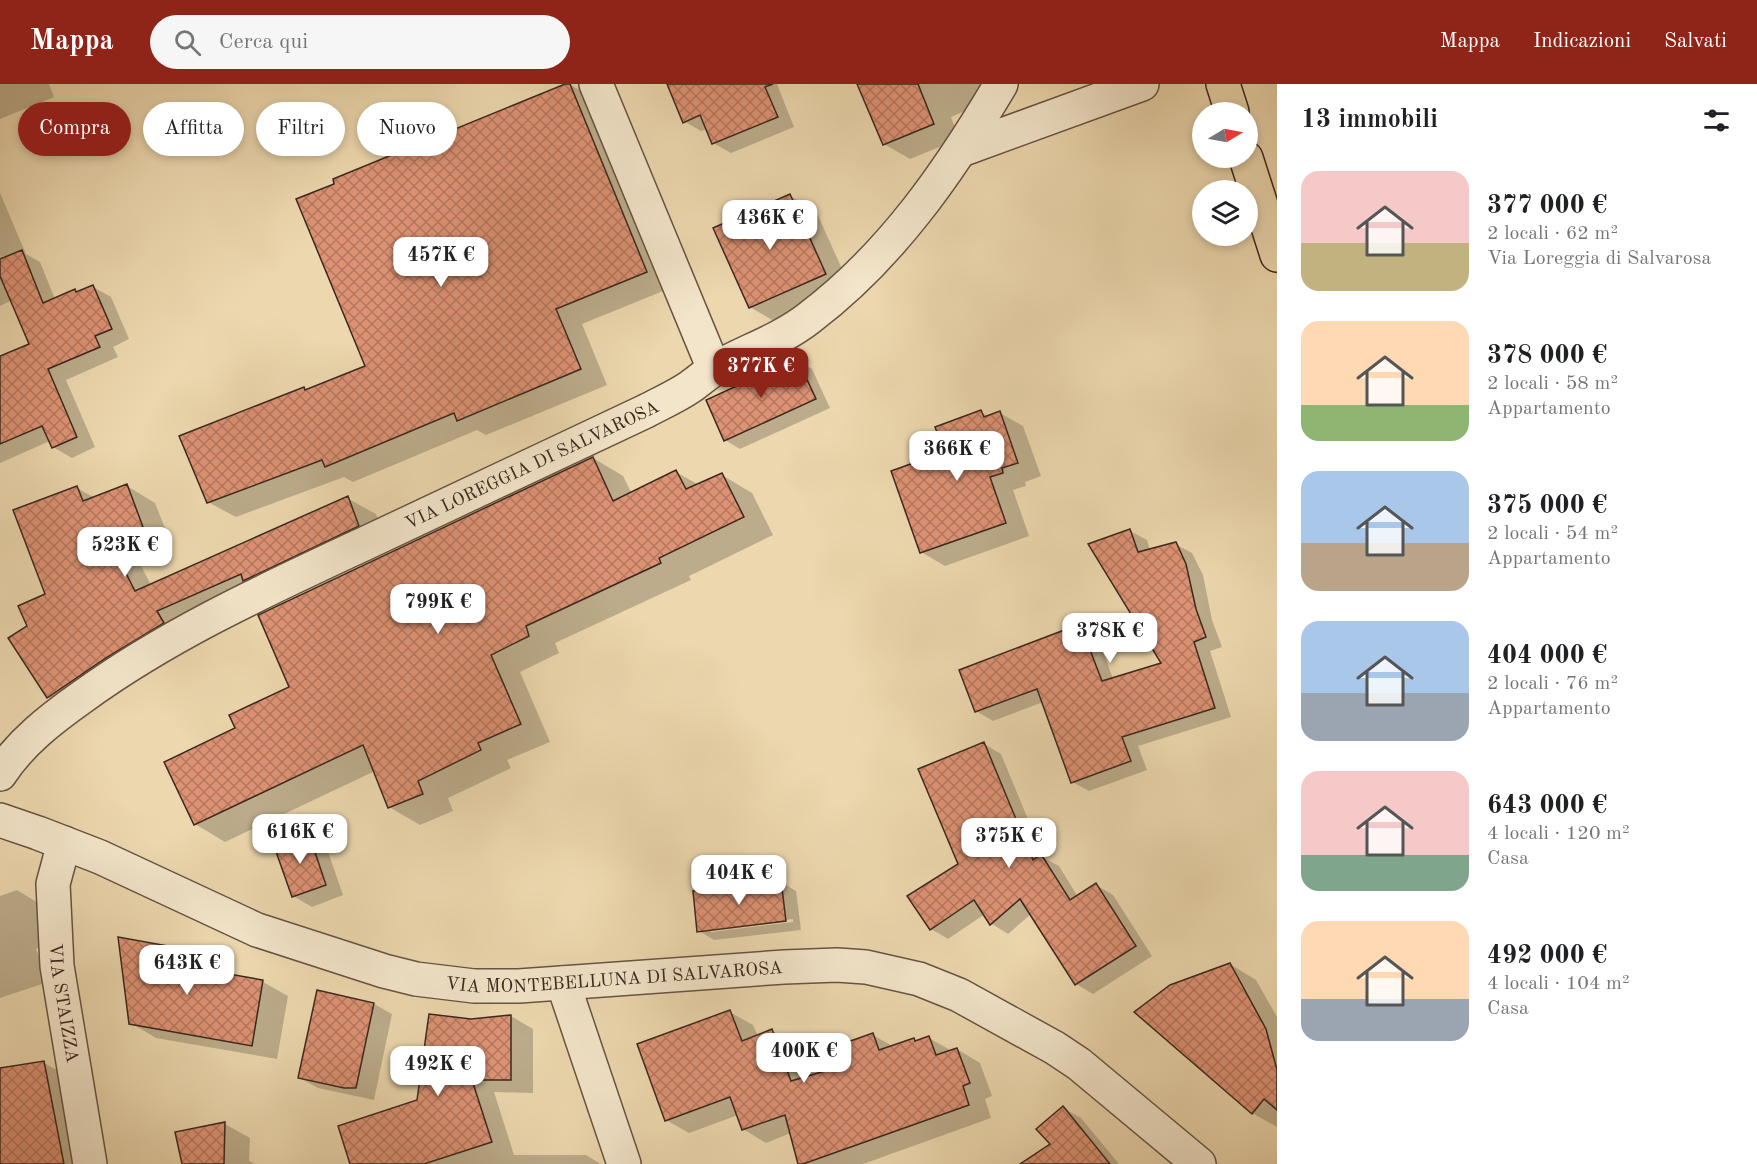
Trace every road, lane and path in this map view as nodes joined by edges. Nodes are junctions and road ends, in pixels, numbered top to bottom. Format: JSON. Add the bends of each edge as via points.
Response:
{"nodes":[{"id":1,"x":596,"y":84,"type":"edge"},
{"id":2,"x":1001,"y":84,"type":"edge"},
{"id":3,"x":1142,"y":84,"type":"edge"},
{"id":4,"x":1223,"y":84,"type":"edge"},
{"id":5,"x":1229,"y":102,"type":"edge"},
{"id":6,"x":961,"y":150,"type":"junction"},
{"id":7,"x":1249,"y":168,"type":"edge"},
{"id":8,"x":1277,"y":255,"type":"edge"},
{"id":9,"x":714,"y":369,"type":"junction"},
{"id":10,"x":5,"y":755,"type":"edge"},
{"id":11,"x":0,"y":820,"type":"edge"},
{"id":12,"x":64,"y":843,"type":"junction"},
{"id":13,"x":562,"y":983,"type":"junction"},
{"id":14,"x":90,"y":1164,"type":"edge"},
{"id":15,"x":624,"y":1164,"type":"edge"},
{"id":16,"x":1199,"y":1164,"type":"edge"}],
"edges":[{"from":1,"to":9,"type":"street"},
{"from":2,"to":6,"type":"street","name":"VIA LOREGGIA DI SALVAROSA"},
{"from":3,"to":6,"type":"street"},
{"from":4,"to":5,"type":"main road"},
{"from":6,"to":9,"type":"street","name":"VIA LOREGGIA DI SALVAROSA","via":[[930,195],[876,259],[834,298],[782,335]]},
{"from":7,"to":8,"type":"main road"},
{"from":9,"to":10,"type":"street","name":"VIA LOREGGIA DI SALVAROSA","via":[[646,411],[182,633],[101,683]]},
{"from":11,"to":12,"type":"street","name":"VIA MONTEBELLUNA DI SALVAROSA"},
{"from":12,"to":13,"type":"street","name":"VIA MONTEBELLUNA DI SALVAROSA","via":[[257,930],[384,971],[445,984]]},
{"from":12,"to":14,"type":"street","name":"VIA STAIZZA","via":[[53,884],[57,966]]},
{"from":13,"to":15,"type":"street"},
{"from":13,"to":16,"type":"street","name":"VIA MONTEBELLUNA DI SALVAROSA","via":[[837,965],[919,979],[982,1006],[1055,1047]]}]}
